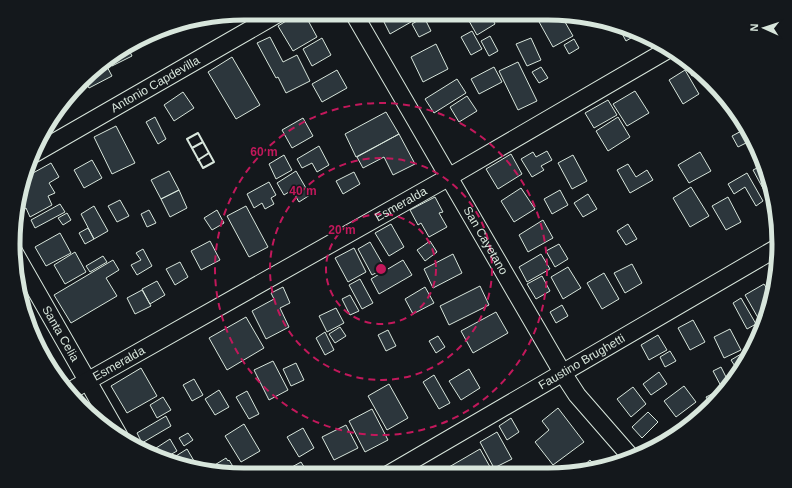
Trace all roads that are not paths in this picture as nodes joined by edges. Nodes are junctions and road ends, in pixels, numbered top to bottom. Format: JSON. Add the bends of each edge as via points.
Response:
{"nodes":[{"id":1,"x":267,"y":20,"type":"edge"},
{"id":2,"x":357,"y":20,"type":"edge"},
{"id":3,"x":663,"y":52,"type":"edge"},
{"id":4,"x":41,"y":150,"type":"edge"},
{"id":5,"x":449,"y":177,"type":"junction"},
{"id":6,"x":772,"y":251,"type":"edge"},
{"id":7,"x":21,"y":264,"type":"edge"},
{"id":8,"x":562,"y":372,"type":"junction"},
{"id":9,"x":88,"y":381,"type":"junction"},
{"id":10,"x":74,"y":390,"type":"edge"},
{"id":11,"x":113,"y":425,"type":"edge"},
{"id":12,"x":627,"y":453,"type":"edge"},
{"id":13,"x":399,"y":468,"type":"edge"}],
"edges":[{"from":1,"to":4,"type":"street","name":"Antonio Capdevilla"},
{"from":2,"to":5,"type":"street","name":"San Cayetano"},
{"from":3,"to":5,"type":"street","name":"Esmeralda"},
{"from":5,"to":8,"type":"street","name":"San Cayetano"},
{"from":5,"to":9,"type":"street","name":"Esmeralda"},
{"from":6,"to":8,"type":"street","name":"Faustino Brughetti"},
{"from":7,"to":9,"type":"street","name":"Santa Celia"},
{"from":8,"to":12,"type":"street","name":"San Cayetano","via":[[577,395]]},
{"from":8,"to":13,"type":"street","name":"Faustino Brughetti"},
{"from":9,"to":10,"type":"street","name":"Esmeralda"},
{"from":9,"to":11,"type":"street","name":"Santa Celia"}]}
